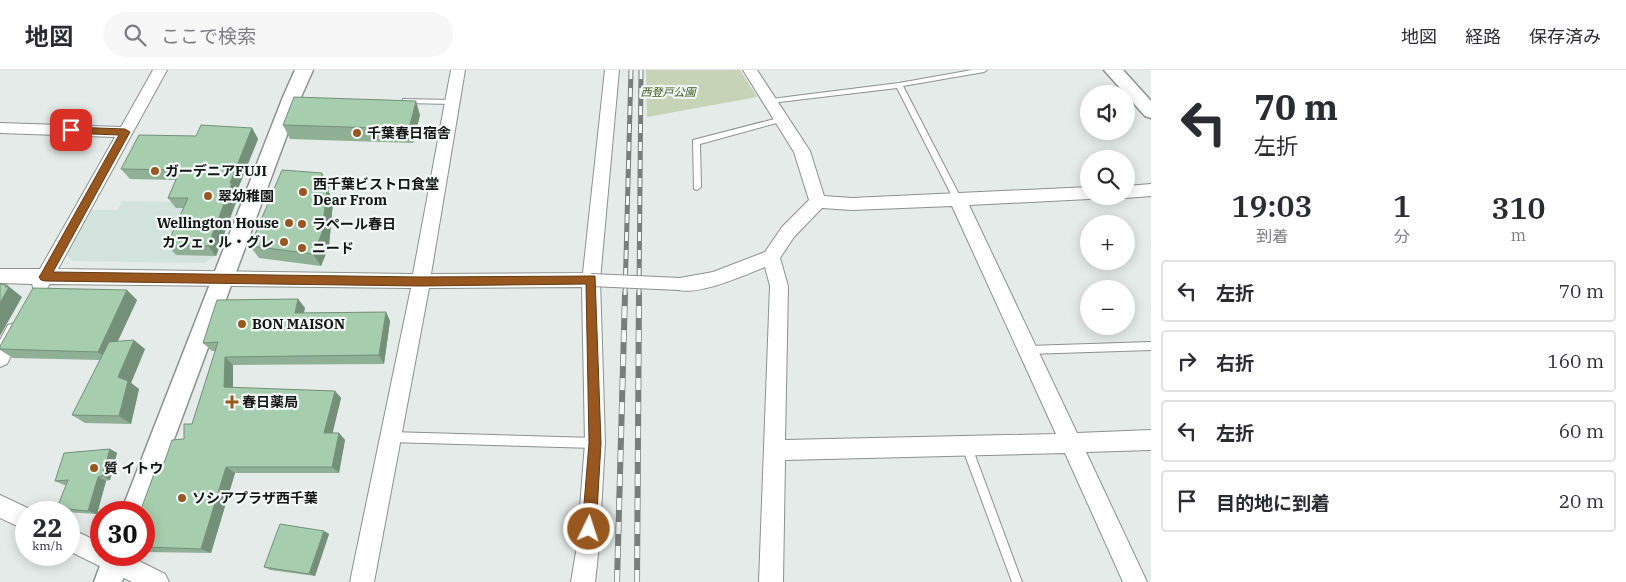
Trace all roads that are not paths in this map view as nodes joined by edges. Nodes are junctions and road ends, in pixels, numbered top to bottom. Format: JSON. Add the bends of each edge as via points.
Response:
{"nodes":[{"id":1,"x":160,"y":70,"type":"edge"},
{"id":2,"x":304,"y":70,"type":"edge"},
{"id":3,"x":458,"y":70,"type":"edge"},
{"id":4,"x":612,"y":70,"type":"edge"},
{"id":5,"x":750,"y":70,"type":"edge"},
{"id":6,"x":984,"y":70,"type":"edge"},
{"id":7,"x":1113,"y":70,"type":"edge"},
{"id":8,"x":899,"y":84,"type":"junction"},
{"id":9,"x":395,"y":100,"type":"edge"},
{"id":10,"x":771,"y":101,"type":"junction"},
{"id":11,"x":452,"y":102,"type":"junction"},
{"id":12,"x":1148,"y":105,"type":"edge"},
{"id":13,"x":782,"y":119,"type":"junction"},
{"id":14,"x":0,"y":128,"type":"edge"},
{"id":15,"x":125,"y":132,"type":"junction"},
{"id":16,"x":697,"y":187,"type":"dead end"},
{"id":17,"x":1151,"y":190,"type":"edge"},
{"id":18,"x":1135,"y":191,"type":"edge"},
{"id":19,"x":1080,"y":194,"type":"edge"},
{"id":20,"x":958,"y":200,"type":"junction"},
{"id":21,"x":818,"y":202,"type":"junction"},
{"id":22,"x":771,"y":257,"type":"junction"},
{"id":23,"x":0,"y":276,"type":"edge"},
{"id":24,"x":45,"y":277,"type":"junction"},
{"id":25,"x":223,"y":279,"type":"junction"},
{"id":26,"x":591,"y":280,"type":"junction"},
{"id":27,"x":420,"y":281,"type":"junction"},
{"id":28,"x":680,"y":284,"type":"joint"},
{"id":29,"x":33,"y":298,"type":"edge"},
{"id":30,"x":24,"y":315,"type":"edge"},
{"id":31,"x":1151,"y":346,"type":"edge"},
{"id":32,"x":1028,"y":350,"type":"junction"},
{"id":33,"x":0,"y":358,"type":"edge"},
{"id":34,"x":390,"y":437,"type":"junction"},
{"id":35,"x":1151,"y":440,"type":"edge"},
{"id":36,"x":1071,"y":442,"type":"junction"},
{"id":37,"x":595,"y":443,"type":"junction"},
{"id":38,"x":967,"y":447,"type":"junction"},
{"id":39,"x":775,"y":450,"type":"junction"},
{"id":40,"x":138,"y":501,"type":"edge"},
{"id":41,"x":0,"y":506,"type":"edge"},
{"id":42,"x":15,"y":514,"type":"edge"},
{"id":43,"x":119,"y":566,"type":"edge"},
{"id":44,"x":157,"y":582,"type":"edge"},
{"id":45,"x":362,"y":582,"type":"edge"},
{"id":46,"x":583,"y":582,"type":"edge"},
{"id":47,"x":771,"y":582,"type":"edge"},
{"id":48,"x":1017,"y":582,"type":"edge"},
{"id":49,"x":1135,"y":582,"type":"edge"}],
"edges":[{"from":1,"to":15,"type":"street"},
{"from":2,"to":25,"type":"street"},
{"from":3,"to":11,"type":"street"},
{"from":4,"to":26,"type":"street"},
{"from":5,"to":10,"type":"street"},
{"from":6,"to":8,"type":"lane"},
{"from":7,"to":12,"type":"street"},
{"from":8,"to":10,"type":"lane"},
{"from":8,"to":20,"type":"lane"},
{"from":9,"to":11,"type":"lane"},
{"from":10,"to":13,"type":"street"},
{"from":11,"to":27,"type":"street"},
{"from":13,"to":16,"type":"lane","via":[[696,142]]},
{"from":13,"to":21,"type":"street","via":[[802,151]]},
{"from":14,"to":15,"type":"street"},
{"from":15,"to":24,"type":"street"},
{"from":17,"to":18,"type":"street"},
{"from":19,"to":20,"type":"street"},
{"from":20,"to":21,"type":"street"},
{"from":20,"to":32,"type":"street"},
{"from":21,"to":22,"type":"street","via":[[788,232]]},
{"from":22,"to":28,"type":"street","via":[[714,280]]},
{"from":22,"to":39,"type":"street","via":[[779,286]]},
{"from":23,"to":24,"type":"street"},
{"from":24,"to":25,"type":"street"},
{"from":24,"to":29,"type":"street"},
{"from":25,"to":27,"type":"street"},
{"from":25,"to":40,"type":"street"},
{"from":26,"to":27,"type":"street"},
{"from":26,"to":28,"type":"street","bridge":true},
{"from":26,"to":37,"type":"street"},
{"from":27,"to":34,"type":"street"},
{"from":30,"to":33,"type":"street"},
{"from":31,"to":32,"type":"lane"},
{"from":32,"to":36,"type":"street"},
{"from":34,"to":37,"type":"lane"},
{"from":34,"to":45,"type":"street"},
{"from":35,"to":36,"type":"street"},
{"from":36,"to":38,"type":"street"},
{"from":36,"to":49,"type":"street"},
{"from":37,"to":46,"type":"street"},
{"from":38,"to":39,"type":"street"},
{"from":38,"to":48,"type":"lane"},
{"from":39,"to":47,"type":"street"},
{"from":41,"to":42,"type":"street"},
{"from":43,"to":44,"type":"street"}]}
